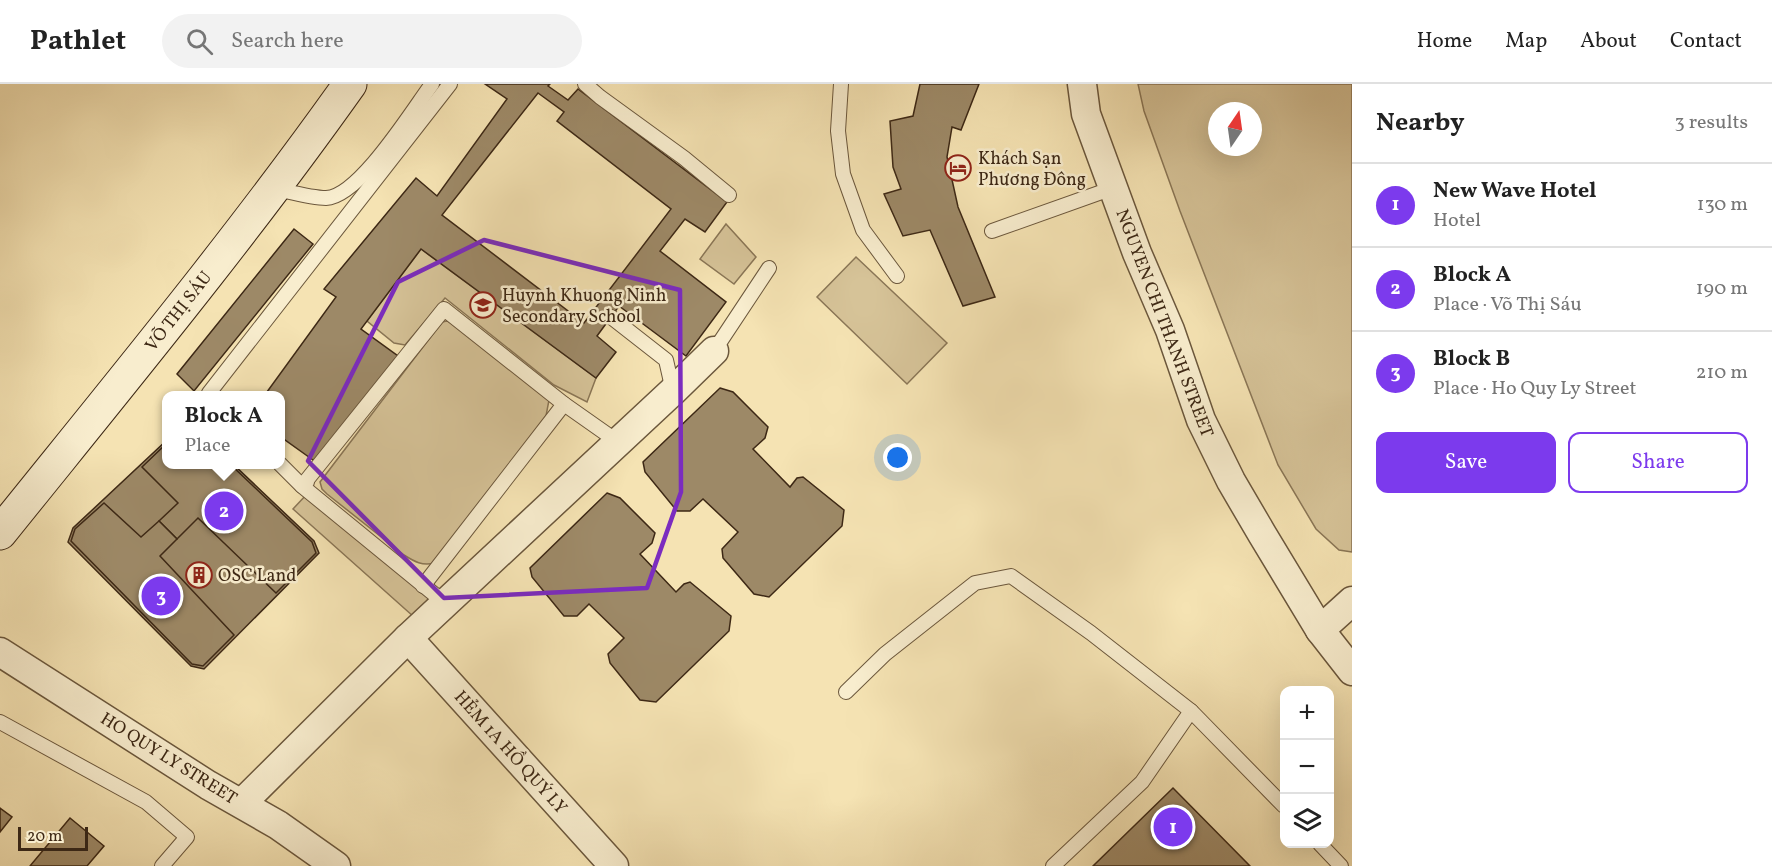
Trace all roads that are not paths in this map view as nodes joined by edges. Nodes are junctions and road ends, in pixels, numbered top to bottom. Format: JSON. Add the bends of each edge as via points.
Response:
{"nodes":[{"id":1,"x":350,"y":84,"type":"edge"},
{"id":2,"x":432,"y":84,"type":"edge"},
{"id":3,"x":450,"y":84,"type":"edge"},
{"id":4,"x":585,"y":84,"type":"edge"},
{"id":5,"x":841,"y":84,"type":"edge"},
{"id":6,"x":1082,"y":84,"type":"edge"},
{"id":7,"x":1113,"y":188,"type":"junction"},
{"id":8,"x":273,"y":189,"type":"junction"},
{"id":9,"x":729,"y":195,"type":"dead end"},
{"id":10,"x":992,"y":231,"type":"dead end"},
{"id":11,"x":769,"y":268,"type":"dead end"},
{"id":12,"x":897,"y":276,"type":"dead end"},
{"id":13,"x":611,"y":317,"type":"dead end"},
{"id":14,"x":714,"y":351,"type":"joint"},
{"id":15,"x":211,"y":391,"type":"edge"},
{"id":16,"x":673,"y":391,"type":"junction"},
{"id":17,"x":564,"y":404,"type":"junction"},
{"id":18,"x":618,"y":442,"type":"junction"},
{"id":19,"x":285,"y":469,"type":"edge"},
{"id":20,"x":305,"y":484,"type":"junction"},
{"id":21,"x":0,"y":533,"type":"edge"},
{"id":22,"x":423,"y":586,"type":"junction"},
{"id":23,"x":1352,"y":601,"type":"edge"},
{"id":24,"x":445,"y":603,"type":"junction"},
{"id":25,"x":1320,"y":630,"type":"junction"},
{"id":26,"x":408,"y":638,"type":"junction"},
{"id":27,"x":0,"y":652,"type":"edge"},
{"id":28,"x":1352,"y":671,"type":"edge"},
{"id":29,"x":846,"y":692,"type":"dead end"},
{"id":30,"x":1191,"y":711,"type":"junction"},
{"id":31,"x":0,"y":722,"type":"edge"},
{"id":32,"x":1280,"y":802,"type":"edge"},
{"id":33,"x":242,"y":803,"type":"junction"},
{"id":34,"x":1325,"y":848,"type":"edge"},
{"id":35,"x":162,"y":866,"type":"edge"},
{"id":36,"x":336,"y":866,"type":"edge"},
{"id":37,"x":614,"y":866,"type":"edge"},
{"id":38,"x":1053,"y":866,"type":"edge"},
{"id":39,"x":1341,"y":866,"type":"edge"}],
"edges":[{"from":1,"to":8,"type":"main road","name":"VÕ THỊ SÁU"},
{"from":2,"to":8,"type":"lane","via":[[365,174],[349,189],[327,198]]},
{"from":3,"to":15,"type":"lane"},
{"from":4,"to":9,"type":"lane"},
{"from":5,"to":12,"type":"lane","via":[[838,131],[843,174],[862,230]]},
{"from":6,"to":7,"type":"street","name":"NGUYEN CHI THANH STREET","via":[[1086,114]]},
{"from":7,"to":10,"type":"lane"},
{"from":7,"to":25,"type":"street","name":"NGUYEN CHI THANH STREET","via":[[1201,420],[1231,481]]},
{"from":8,"to":21,"type":"main road","name":"VÕ THỊ SÁU"},
{"from":11,"to":14,"type":"lane"},
{"from":13,"to":16,"type":"lane","via":[[666,360]]},
{"from":14,"to":16,"type":"street"},
{"from":16,"to":18,"type":"street"},
{"from":17,"to":18,"type":"lane"},
{"from":17,"to":20,"type":"lane","via":[[444,309]]},
{"from":17,"to":22,"type":"lane"},
{"from":18,"to":24,"type":"street"},
{"from":19,"to":20,"type":"lane"},
{"from":20,"to":22,"type":"lane"},
{"from":22,"to":24,"type":"lane"},
{"from":23,"to":25,"type":"street"},
{"from":24,"to":26,"type":"street"},
{"from":25,"to":28,"type":"street","name":"NGUYEN CHI THANH STREET"},
{"from":26,"to":33,"type":"street"},
{"from":26,"to":37,"type":"street","name":"HẺM 1A HỒ QUÝ LY"},
{"from":27,"to":33,"type":"street","name":"HO QUY LY STREET"},
{"from":29,"to":30,"type":"lane","via":[[885,654],[975,583],[1011,576]]},
{"from":30,"to":32,"type":"lane"},
{"from":30,"to":38,"type":"lane","via":[[1142,782]]},
{"from":31,"to":35,"type":"lane","via":[[146,802],[187,837]]},
{"from":33,"to":36,"type":"street","name":"HO QUY LY STREET"},
{"from":34,"to":39,"type":"lane"}]}
